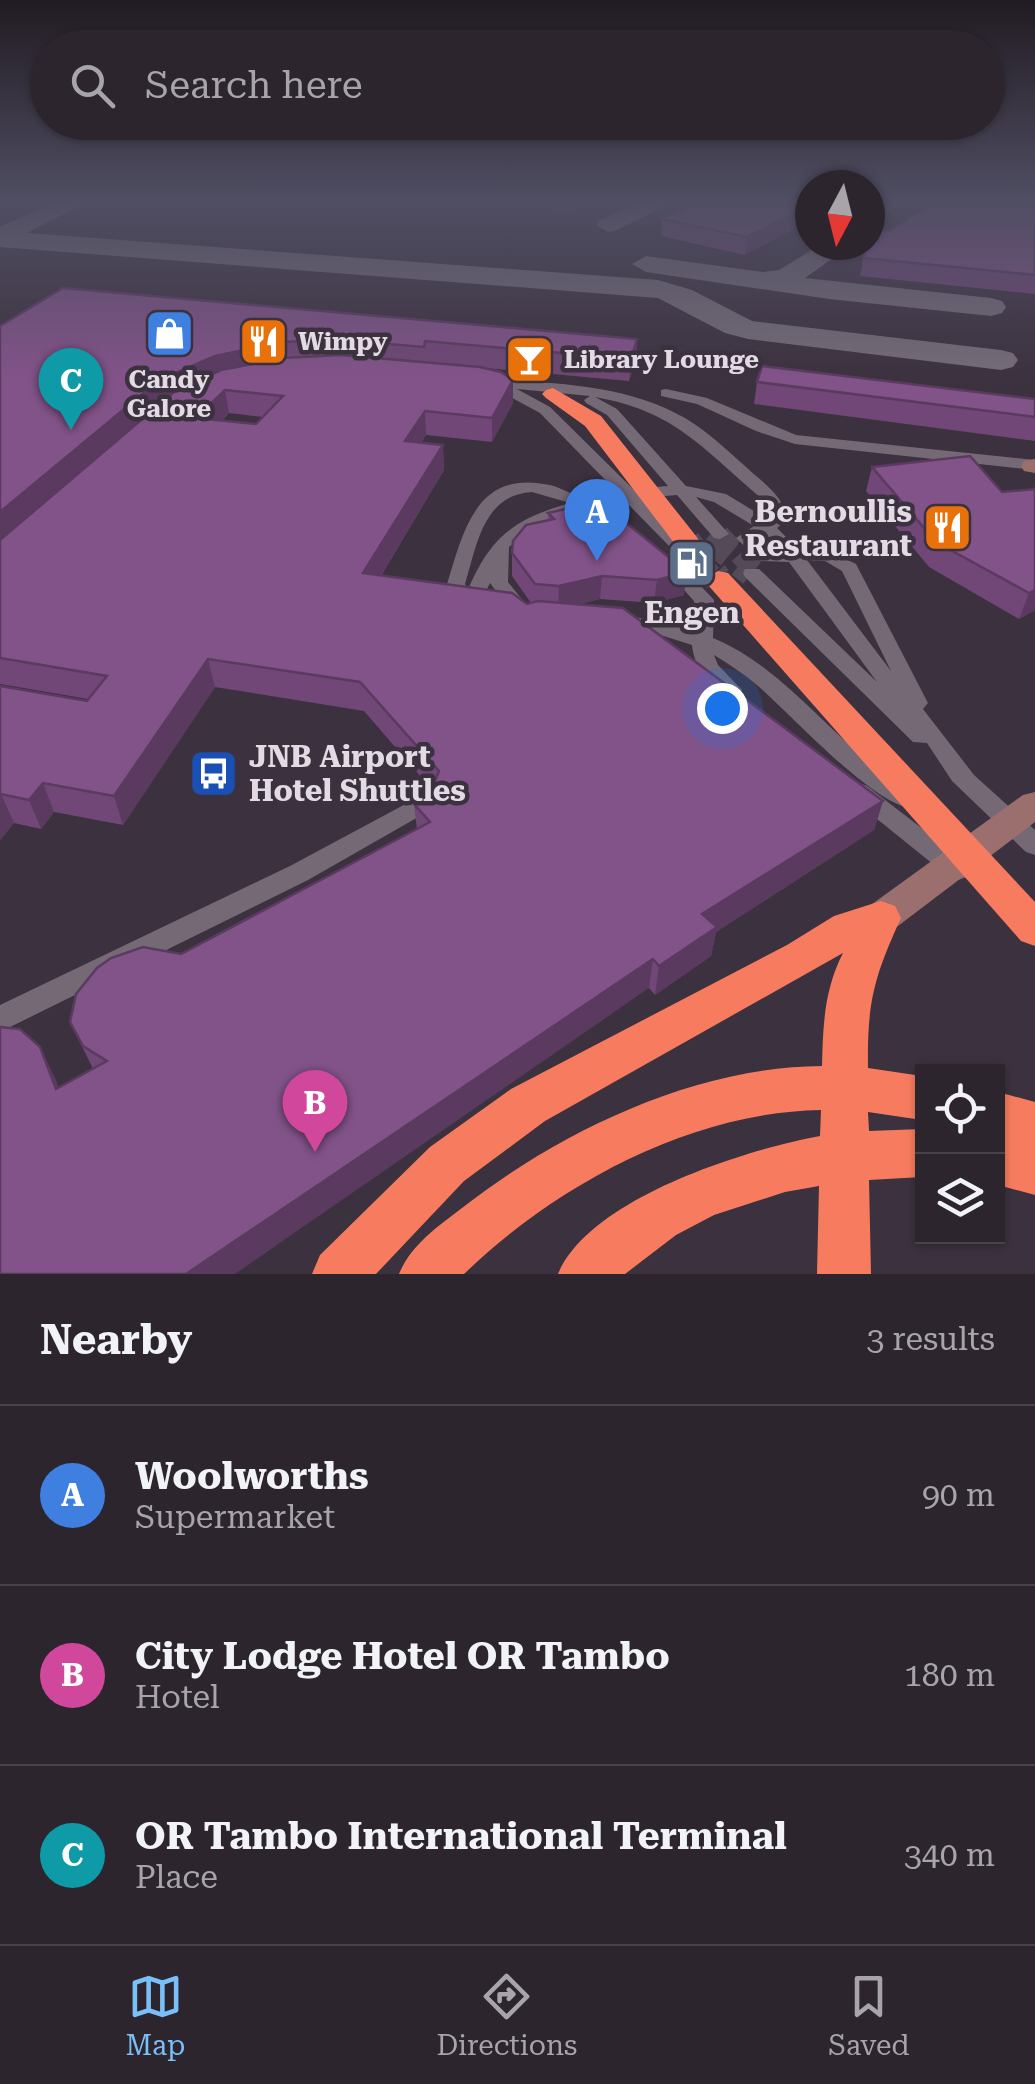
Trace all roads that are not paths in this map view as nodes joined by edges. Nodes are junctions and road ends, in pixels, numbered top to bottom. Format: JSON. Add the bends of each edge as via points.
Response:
{"nodes":[{"id":1,"x":466,"y":381,"type":"edge"},
{"id":2,"x":482,"y":383,"type":"junction"},
{"id":3,"x":536,"y":388,"type":"junction"},
{"id":4,"x":658,"y":396,"type":"junction"},
{"id":5,"x":840,"y":446,"type":"junction"},
{"id":6,"x":1034,"y":463,"type":"edge"},
{"id":7,"x":650,"y":489,"type":"junction"},
{"id":8,"x":765,"y":493,"type":"junction"},
{"id":9,"x":624,"y":528,"type":"edge"},
{"id":10,"x":512,"y":535,"type":"junction"},
{"id":11,"x":698,"y":539,"type":"tunnel mouth"},
{"id":12,"x":669,"y":565,"type":"edge"},
{"id":13,"x":752,"y":571,"type":"tunnel mouth"},
{"id":14,"x":718,"y":579,"type":"tunnel mouth"},
{"id":15,"x":532,"y":619,"type":"edge"},
{"id":16,"x":589,"y":621,"type":"edge"},
{"id":17,"x":750,"y":706,"type":"edge"},
{"id":18,"x":926,"y":724,"type":"junction"},
{"id":19,"x":803,"y":748,"type":"edge"},
{"id":20,"x":967,"y":782,"type":"junction"},
{"id":21,"x":426,"y":802,"type":"edge"},
{"id":22,"x":1035,"y":804,"type":"edge"},
{"id":23,"x":924,"y":807,"type":"junction"},
{"id":24,"x":1035,"y":846,"type":"edge"},
{"id":25,"x":883,"y":916,"type":"junction"},
{"id":26,"x":1035,"y":929,"type":"edge"},
{"id":27,"x":0,"y":1019,"type":"edge"},
{"id":28,"x":915,"y":1097,"type":"edge"},
{"id":29,"x":1005,"y":1117,"type":"edge"},
{"id":30,"x":1035,"y":1126,"type":"edge"},
{"id":31,"x":915,"y":1153,"type":"edge"},
{"id":32,"x":1005,"y":1163,"type":"edge"},
{"id":33,"x":1035,"y":1170,"type":"edge"},
{"id":34,"x":846,"y":1261,"type":"edge"},
{"id":35,"x":339,"y":1274,"type":"edge"},
{"id":36,"x":426,"y":1274,"type":"edge"},
{"id":37,"x":585,"y":1274,"type":"edge"}],
"edges":[{"from":1,"to":2,"type":"street"},
{"from":2,"to":3,"type":"street"},
{"from":2,"to":7,"type":"street","via":[[536,402],[582,450]]},
{"from":3,"to":4,"type":"street"},
{"from":3,"to":7,"type":"highway","via":[[586,415]]},
{"from":3,"to":7,"type":"street","via":[[602,404],[635,439]]},
{"from":3,"to":8,"type":"street","via":[[613,397],[666,414]]},
{"from":4,"to":5,"type":"street","via":[[709,401],[781,436]]},
{"from":4,"to":8,"type":"street","via":[[707,424]]},
{"from":5,"to":6,"type":"street"},
{"from":5,"to":6,"type":"street","via":[[859,439]]},
{"from":7,"to":11,"type":"highway"},
{"from":8,"to":18,"type":"street","via":[[778,520],[745,538],[766,557],[816,553],[845,563]]},
{"from":9,"to":10,"type":"street","via":[[556,490],[534,488],[492,499],[456,590],[468,603]]},
{"from":10,"to":15,"type":"street","via":[[498,577]]},
{"from":10,"to":18,"type":"street","via":[[563,511],[627,496],[674,491],[718,497],[800,562]]},
{"from":12,"to":17,"type":"street","via":[[704,600],[700,642],[709,671]]},
{"from":13,"to":20,"type":"street"},
{"from":14,"to":23,"type":"highway"},
{"from":16,"to":23,"type":"street","via":[[673,629],[730,652],[871,777]]},
{"from":18,"to":20,"type":"street"},
{"from":19,"to":26,"type":"street"},
{"from":20,"to":24,"type":"street"},
{"from":21,"to":27,"type":"street","via":[[299,873]]},
{"from":22,"to":25,"type":"street"},
{"from":23,"to":26,"type":"highway"},
{"from":25,"to":34,"type":"highway","via":[[854,974],[846,1012]]},
{"from":25,"to":35,"type":"highway","via":[[848,928],[528,1105],[447,1164]]},
{"from":28,"to":36,"type":"highway","via":[[822,1088],[776,1091],[646,1128],[549,1178]]},
{"from":29,"to":30,"type":"highway"},
{"from":31,"to":37,"type":"highway","via":[[819,1159],[728,1182],[672,1209]]},
{"from":32,"to":33,"type":"highway"}]}
